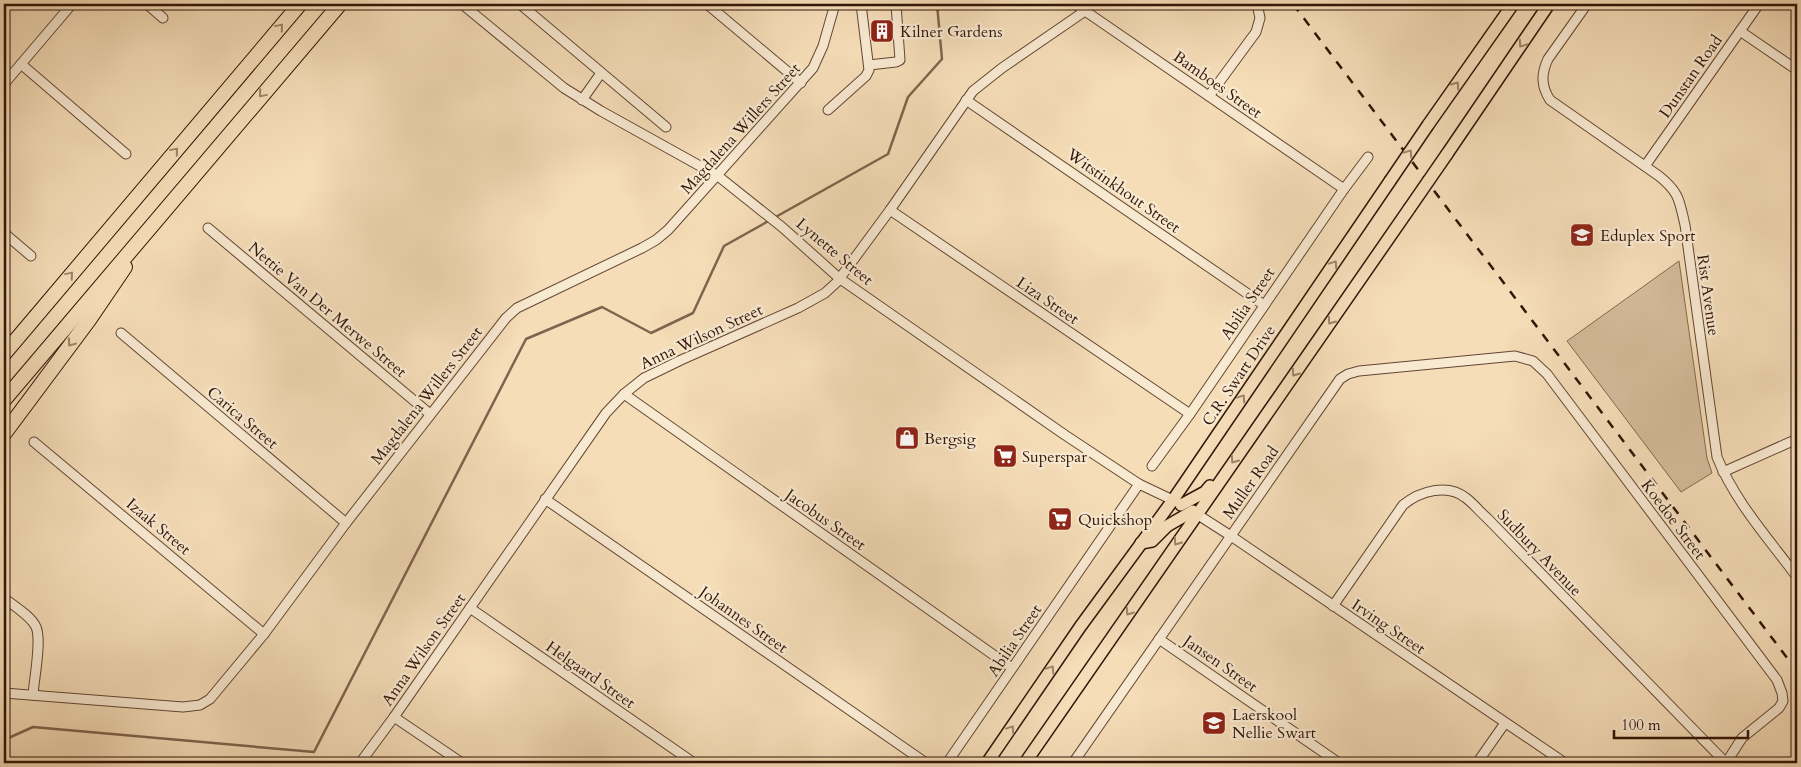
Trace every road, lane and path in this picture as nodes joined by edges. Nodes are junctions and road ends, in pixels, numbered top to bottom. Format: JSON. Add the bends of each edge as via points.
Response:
{"nodes":[{"id":1,"x":72,"y":4,"type":"edge"},
{"id":2,"x":146,"y":4,"type":"edge"},
{"id":3,"x":300,"y":4,"type":"edge"},
{"id":4,"x":340,"y":4,"type":"edge"},
{"id":5,"x":462,"y":4,"type":"edge"},
{"id":6,"x":520,"y":4,"type":"edge"},
{"id":7,"x":707,"y":4,"type":"edge"},
{"id":8,"x":835,"y":4,"type":"edge"},
{"id":9,"x":861,"y":4,"type":"edge"},
{"id":10,"x":896,"y":4,"type":"edge"},
{"id":11,"x":1076,"y":4,"type":"edge"},
{"id":12,"x":1257,"y":4,"type":"edge"},
{"id":13,"x":1513,"y":4,"type":"edge"},
{"id":14,"x":1549,"y":4,"type":"edge"},
{"id":15,"x":1587,"y":4,"type":"edge"},
{"id":16,"x":1759,"y":4,"type":"edge"},
{"id":17,"x":1086,"y":11,"type":"junction"},
{"id":18,"x":163,"y":18,"type":"dead end"},
{"id":19,"x":1740,"y":31,"type":"junction"},
{"id":20,"x":21,"y":64,"type":"junction"},
{"id":21,"x":869,"y":65,"type":"junction"},
{"id":22,"x":1797,"y":70,"type":"edge"},
{"id":23,"x":601,"y":73,"type":"junction"},
{"id":24,"x":801,"y":83,"type":"junction"},
{"id":25,"x":4,"y":84,"type":"edge"},
{"id":26,"x":1209,"y":96,"type":"junction"},
{"id":27,"x":582,"y":100,"type":"junction"},
{"id":28,"x":966,"y":100,"type":"junction"},
{"id":29,"x":828,"y":110,"type":"dead end"},
{"id":30,"x":666,"y":127,"type":"dead end"},
{"id":31,"x":126,"y":154,"type":"dead end"},
{"id":32,"x":1368,"y":157,"type":"dead end"},
{"id":33,"x":1645,"y":166,"type":"junction"},
{"id":34,"x":718,"y":176,"type":"junction"},
{"id":35,"x":1344,"y":189,"type":"junction"},
{"id":36,"x":890,"y":210,"type":"junction"},
{"id":37,"x":208,"y":228,"type":"dead end"},
{"id":38,"x":147,"y":230,"type":"junction"},
{"id":39,"x":4,"y":233,"type":"edge"},
{"id":40,"x":31,"y":256,"type":"dead end"},
{"id":41,"x":839,"y":278,"type":"junction"},
{"id":42,"x":1264,"y":306,"type":"junction"},
{"id":43,"x":121,"y":333,"type":"dead end"},
{"id":44,"x":4,"y":352,"type":"edge"},
{"id":45,"x":1533,"y":361,"type":"joint"},
{"id":46,"x":624,"y":394,"type":"junction"},
{"id":47,"x":4,"y":400,"type":"edge"},
{"id":48,"x":430,"y":414,"type":"junction"},
{"id":49,"x":1190,"y":414,"type":"junction"},
{"id":50,"x":4,"y":434,"type":"edge"},
{"id":51,"x":1797,"y":439,"type":"edge"},
{"id":52,"x":34,"y":442,"type":"dead end"},
{"id":53,"x":1152,"y":466,"type":"dead end"},
{"id":54,"x":1723,"y":472,"type":"junction"},
{"id":55,"x":1222,"y":477,"type":"junction"},
{"id":56,"x":1140,"y":484,"type":"junction"},
{"id":57,"x":545,"y":499,"type":"junction"},
{"id":58,"x":1177,"y":503,"type":"junction"},
{"id":59,"x":1195,"y":512,"type":"junction"},
{"id":60,"x":346,"y":523,"type":"junction"},
{"id":61,"x":1231,"y":536,"type":"junction"},
{"id":62,"x":1140,"y":543,"type":"junction"},
{"id":63,"x":1797,"y":576,"type":"edge"},
{"id":64,"x":4,"y":598,"type":"edge"},
{"id":65,"x":1333,"y":606,"type":"junction"},
{"id":66,"x":470,"y":608,"type":"junction"},
{"id":67,"x":264,"y":634,"type":"junction"},
{"id":68,"x":1159,"y":639,"type":"junction"},
{"id":69,"x":1012,"y":668,"type":"junction"},
{"id":70,"x":4,"y":693,"type":"edge"},
{"id":71,"x":33,"y":695,"type":"junction"},
{"id":72,"x":394,"y":717,"type":"junction"},
{"id":73,"x":1505,"y":723,"type":"junction"},
{"id":74,"x":360,"y":763,"type":"edge"},
{"id":75,"x":462,"y":763,"type":"edge"},
{"id":76,"x":694,"y":763,"type":"edge"},
{"id":77,"x":926,"y":763,"type":"edge"},
{"id":78,"x":947,"y":763,"type":"edge"},
{"id":79,"x":987,"y":763,"type":"edge"},
{"id":80,"x":1024,"y":763,"type":"edge"},
{"id":81,"x":1073,"y":763,"type":"edge"},
{"id":82,"x":1340,"y":763,"type":"edge"},
{"id":83,"x":1477,"y":763,"type":"edge"},
{"id":84,"x":1565,"y":763,"type":"edge"},
{"id":85,"x":1726,"y":763,"type":"edge"}],
"edges":[{"from":1,"to":20,"type":"street"},
{"from":2,"to":18,"type":"street"},
{"from":44,"to":3,"type":"highway","one_way":true},
{"from":4,"to":38,"type":"highway","one_way":true},
{"from":5,"to":27,"type":"street","name":"Lynette Street"},
{"from":6,"to":23,"type":"street"},
{"from":7,"to":24,"type":"street"},
{"from":8,"to":24,"type":"street","name":"Magdalena Willers Street","via":[[821,54]]},
{"from":9,"to":21,"type":"street"},
{"from":10,"to":21,"type":"street","via":[[900,60]]},
{"from":11,"to":17,"type":"street","name":"Bamboes Street"},
{"from":12,"to":26,"type":"street","via":[[1260,18],[1256,32]]},
{"from":58,"to":13,"type":"main road","name":"C.R. Swart Drive","one_way":true,"bridge":true,"via":[[1390,181]]},
{"from":14,"to":55,"type":"main road","one_way":true,"bridge":true},
{"from":15,"to":33,"type":"street","name":"Rist Avenue","via":[[1548,59],[1542,84],[1550,100]]},
{"from":16,"to":19,"type":"street","name":"Dunstan Road"},
{"from":17,"to":26,"type":"street","name":"Bamboes Street"},
{"from":17,"to":28,"type":"street","name":"Anna Wilson Street","via":[[988,78]]},
{"from":19,"to":22,"type":"street"},
{"from":19,"to":33,"type":"street","name":"Dunstan Road"},
{"from":20,"to":25,"type":"street"},
{"from":20,"to":31,"type":"street"},
{"from":21,"to":29,"type":"street","via":[[866,76]]},
{"from":23,"to":27,"type":"street"},
{"from":23,"to":30,"type":"street"},
{"from":24,"to":34,"type":"street","name":"Magdalena Willers Street"},
{"from":26,"to":35,"type":"street","name":"Bamboes Street"},
{"from":27,"to":34,"type":"street","name":"Lynette Street"},
{"from":28,"to":36,"type":"street","name":"Anna Wilson Street"},
{"from":28,"to":42,"type":"street","name":"Witstinkhout Street"},
{"from":32,"to":35,"type":"street","name":"Abilia Street"},
{"from":33,"to":54,"type":"street","name":"Rist Avenue","via":[[1671,185],[1678,196],[1685,224],[1714,439]]},
{"from":34,"to":41,"type":"street","name":"Lynette Street"},
{"from":34,"to":48,"type":"street","name":"Magdalena Willers Street","via":[[661,237],[517,308]]},
{"from":35,"to":42,"type":"street","name":"Abilia Street"},
{"from":36,"to":41,"type":"street","name":"Anna Wilson Street"},
{"from":36,"to":49,"type":"street","name":"Liza Street"},
{"from":37,"to":48,"type":"street","name":"Nettie Van Der Merwe Street"},
{"from":38,"to":47,"type":"highway"},
{"from":38,"to":50,"type":"highway","one_way":true,"via":[[119,277]]},
{"from":39,"to":40,"type":"street"},
{"from":41,"to":46,"type":"street","name":"Anna Wilson Street","via":[[826,293],[809,303],[644,378]]},
{"from":41,"to":56,"type":"street","name":"Lynette Street"},
{"from":42,"to":49,"type":"street","name":"Abilia Street"},
{"from":43,"to":60,"type":"street","name":"Carica Street"},
{"from":45,"to":61,"type":"street","name":"Muller Road","via":[[1520,356],[1483,358],[1348,374],[1333,388]]},
{"from":45,"to":85,"type":"street","name":"Koedoe Street","via":[[1777,680],[1783,701],[1774,713],[1742,738]]},
{"from":46,"to":57,"type":"street","name":"Anna Wilson Street","via":[[606,413]]},
{"from":46,"to":69,"type":"street","name":"Jacobus Street"},
{"from":48,"to":60,"type":"street","name":"Magdalena Willers Street"},
{"from":49,"to":53,"type":"street","name":"Abilia Street"},
{"from":51,"to":54,"type":"street"},
{"from":52,"to":67,"type":"street","name":"Izaak Street"},
{"from":54,"to":63,"type":"street","name":"Rist Avenue","via":[[1737,496]]},
{"from":55,"to":58,"type":"main road","via":[[1205,492]]},
{"from":55,"to":59,"type":"main road"},
{"from":56,"to":58,"type":"street","name":"Lynette Street"},
{"from":56,"to":69,"type":"street","name":"Abilia Street"},
{"from":57,"to":66,"type":"street","name":"Anna Wilson Street"},
{"from":57,"to":77,"type":"street","name":"Johannes Street"},
{"from":58,"to":59,"type":"street","name":"Lynette Street"},
{"from":58,"to":62,"type":"main road","name":"C.R. Swart Drive"},
{"from":59,"to":61,"type":"street","name":"Irving Street"},
{"from":59,"to":62,"type":"main road","via":[[1167,526],[1152,541]]},
{"from":59,"to":80,"type":"main road","one_way":true},
{"from":60,"to":67,"type":"street","name":"Magdalena Willers Street"},
{"from":61,"to":65,"type":"street","name":"Irving Street"},
{"from":61,"to":68,"type":"street","name":"Muller Road"},
{"from":79,"to":62,"type":"main road","name":"C.R. Swart Drive","one_way":true},
{"from":64,"to":71,"type":"street","via":[[36,628],[38,646]]},
{"from":65,"to":73,"type":"street","name":"Irving Street"},
{"from":65,"to":85,"type":"street","name":"Sudbury Avenue","via":[[1403,505],[1427,492],[1450,490],[1466,497]]},
{"from":66,"to":72,"type":"street","name":"Anna Wilson Street"},
{"from":66,"to":76,"type":"street","name":"Helgaard Street"},
{"from":67,"to":71,"type":"street","name":"Magdalena Willers Street","via":[[214,696],[200,704],[183,706]]},
{"from":68,"to":81,"type":"street","name":"Muller Road"},
{"from":68,"to":82,"type":"street","name":"Jansen Street"},
{"from":69,"to":78,"type":"street","name":"Abilia Street"},
{"from":70,"to":71,"type":"street","name":"Magdalena Willers Street"},
{"from":72,"to":74,"type":"street","name":"Anna Wilson Street"},
{"from":72,"to":75,"type":"street"},
{"from":73,"to":83,"type":"street"},
{"from":73,"to":84,"type":"street","name":"Irving Street"}]}
